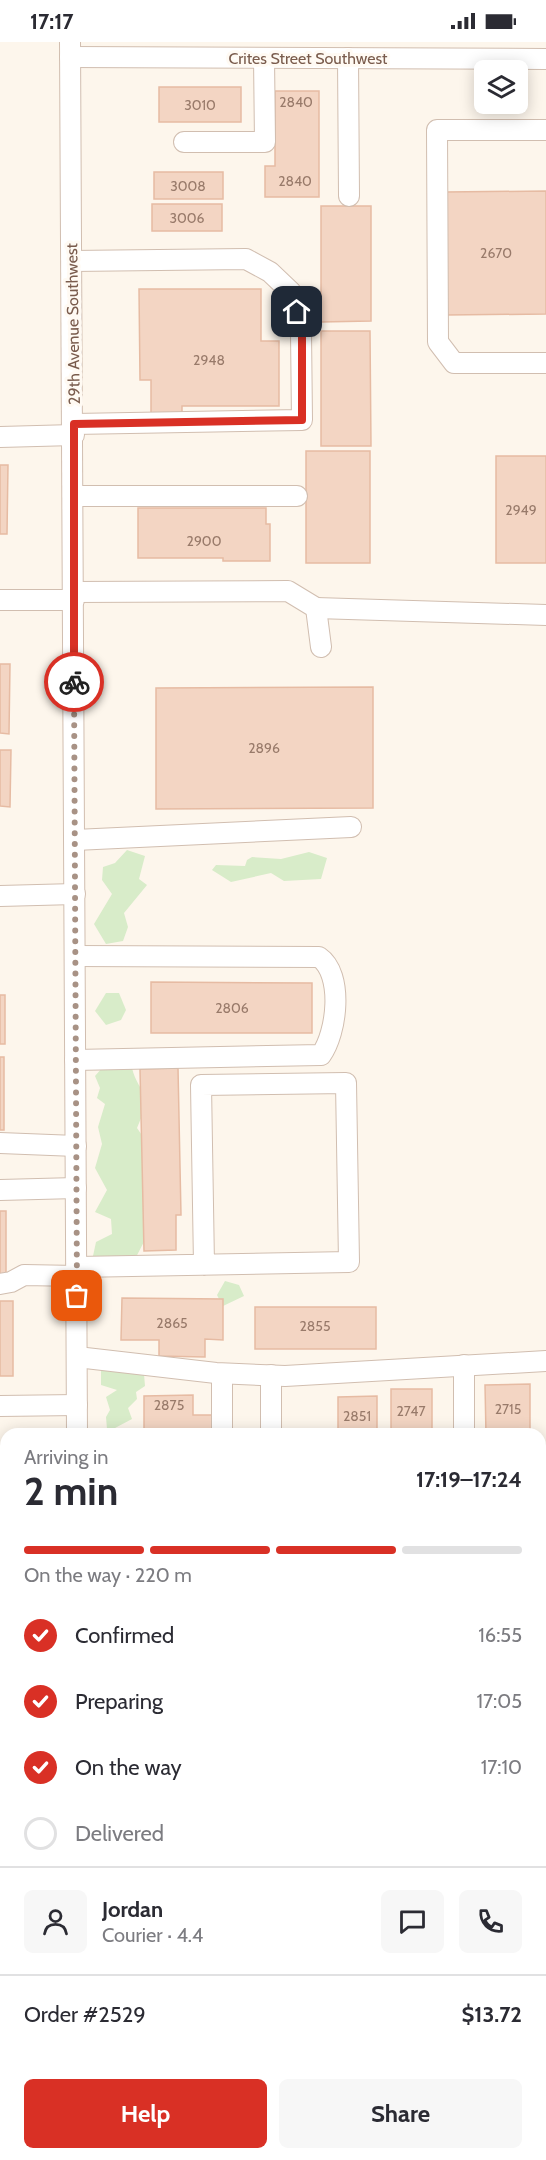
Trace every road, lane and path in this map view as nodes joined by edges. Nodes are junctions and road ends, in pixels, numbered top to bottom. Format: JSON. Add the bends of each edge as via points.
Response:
{"nodes":[{"id":1,"x":70,"y":50,"type":"edge"},
{"id":2,"x":454,"y":50,"type":"edge"},
{"id":3,"x":254,"y":53,"type":"edge"},
{"id":4,"x":348,"y":58,"type":"junction"},
{"id":5,"x":546,"y":59,"type":"edge"},
{"id":6,"x":546,"y":130,"type":"edge"},
{"id":7,"x":184,"y":142,"type":"dead end"},
{"id":8,"x":349,"y":196,"type":"dead end"},
{"id":9,"x":72,"y":261,"type":"junction"},
{"id":10,"x":546,"y":363,"type":"edge"},
{"id":11,"x":74,"y":430,"type":"junction"},
{"id":12,"x":0,"y":437,"type":"edge"},
{"id":13,"x":74,"y":496,"type":"junction"},
{"id":14,"x":297,"y":496,"type":"dead end"},
{"id":15,"x":74,"y":596,"type":"junction"},
{"id":16,"x":0,"y":600,"type":"edge"},
{"id":17,"x":316,"y":608,"type":"junction"},
{"id":18,"x":546,"y":615,"type":"edge"},
{"id":19,"x":321,"y":648,"type":"dead end"},
{"id":20,"x":351,"y":827,"type":"dead end"},
{"id":21,"x":75,"y":840,"type":"junction"},
{"id":22,"x":75,"y":894,"type":"junction"},
{"id":23,"x":1,"y":899,"type":"edge"},
{"id":24,"x":75,"y":956,"type":"junction"},
{"id":25,"x":75,"y":1060,"type":"junction"},
{"id":26,"x":0,"y":1143,"type":"edge"},
{"id":27,"x":76,"y":1146,"type":"junction"},
{"id":28,"x":76,"y":1188,"type":"junction"},
{"id":29,"x":0,"y":1190,"type":"edge"},
{"id":30,"x":204,"y":1265,"type":"junction"},
{"id":31,"x":77,"y":1271,"type":"junction"},
{"id":32,"x":0,"y":1284,"type":"edge"},
{"id":33,"x":76,"y":1357,"type":"junction"},
{"id":34,"x":546,"y":1361,"type":"edge"},
{"id":35,"x":464,"y":1365,"type":"junction"},
{"id":36,"x":222,"y":1374,"type":"junction"},
{"id":37,"x":271,"y":1376,"type":"junction"},
{"id":38,"x":77,"y":1405,"type":"junction"},
{"id":39,"x":0,"y":1406,"type":"edge"},
{"id":40,"x":77,"y":1428,"type":"edge"},
{"id":41,"x":222,"y":1428,"type":"edge"},
{"id":42,"x":271,"y":1428,"type":"edge"},
{"id":43,"x":464,"y":1428,"type":"edge"}],
"edges":[{"from":1,"to":3,"type":"street","name":"Crites Street Southwest"},
{"from":1,"to":9,"type":"street","name":"29th Avenue Southwest"},
{"from":2,"to":4,"type":"street","name":"Crites Street Southwest"},
{"from":2,"to":5,"type":"street","name":"Crites Street Southwest"},
{"from":3,"to":4,"type":"street","name":"Crites Street Southwest"},
{"from":3,"to":7,"type":"street","via":[[265,142]]},
{"from":4,"to":8,"type":"street"},
{"from":6,"to":10,"type":"street","via":[[437,130],[438,342],[453,363]]},
{"from":9,"to":11,"type":"street","name":"29th Avenue Southwest"},
{"from":9,"to":11,"type":"street","via":[[246,259],[270,272],[291,292],[302,332],[302,420]]},
{"from":11,"to":12,"type":"street"},
{"from":11,"to":13,"type":"street","name":"29th Avenue Southwest"},
{"from":13,"to":14,"type":"street"},
{"from":13,"to":15,"type":"street","name":"29th Avenue Southwest"},
{"from":15,"to":16,"type":"street"},
{"from":15,"to":17,"type":"street","via":[[288,591]]},
{"from":15,"to":21,"type":"street","name":"29th Avenue Southwest"},
{"from":17,"to":18,"type":"street"},
{"from":17,"to":19,"type":"street"},
{"from":20,"to":21,"type":"street"},
{"from":21,"to":22,"type":"street","name":"29th Avenue Southwest"},
{"from":22,"to":23,"type":"street"},
{"from":22,"to":24,"type":"street","name":"29th Avenue Southwest"},
{"from":24,"to":25,"type":"street","name":"29th Avenue Southwest"},
{"from":24,"to":25,"type":"street","via":[[319,957],[327,962],[333,977],[335,1014],[321,1055]]},
{"from":25,"to":27,"type":"street","name":"29th Avenue Southwest"},
{"from":26,"to":27,"type":"street"},
{"from":27,"to":28,"type":"street","name":"29th Avenue Southwest"},
{"from":28,"to":29,"type":"street"},
{"from":28,"to":31,"type":"street","name":"29th Avenue Southwest"},
{"from":30,"to":30,"type":"street","via":[[349,1262],[346,1083],[201,1085]]},
{"from":30,"to":31,"type":"street"},
{"from":31,"to":32,"type":"street","via":[[24,1275]]},
{"from":31,"to":33,"type":"street","name":"29th Avenue Southwest"},
{"from":33,"to":36,"type":"street"},
{"from":33,"to":38,"type":"street","name":"29th Avenue Southwest"},
{"from":34,"to":35,"type":"street"},
{"from":35,"to":37,"type":"street"},
{"from":35,"to":43,"type":"street"},
{"from":36,"to":37,"type":"street"},
{"from":36,"to":41,"type":"street"},
{"from":37,"to":42,"type":"street"},
{"from":38,"to":39,"type":"street"},
{"from":38,"to":40,"type":"street","name":"29th Avenue Southwest"}]}
